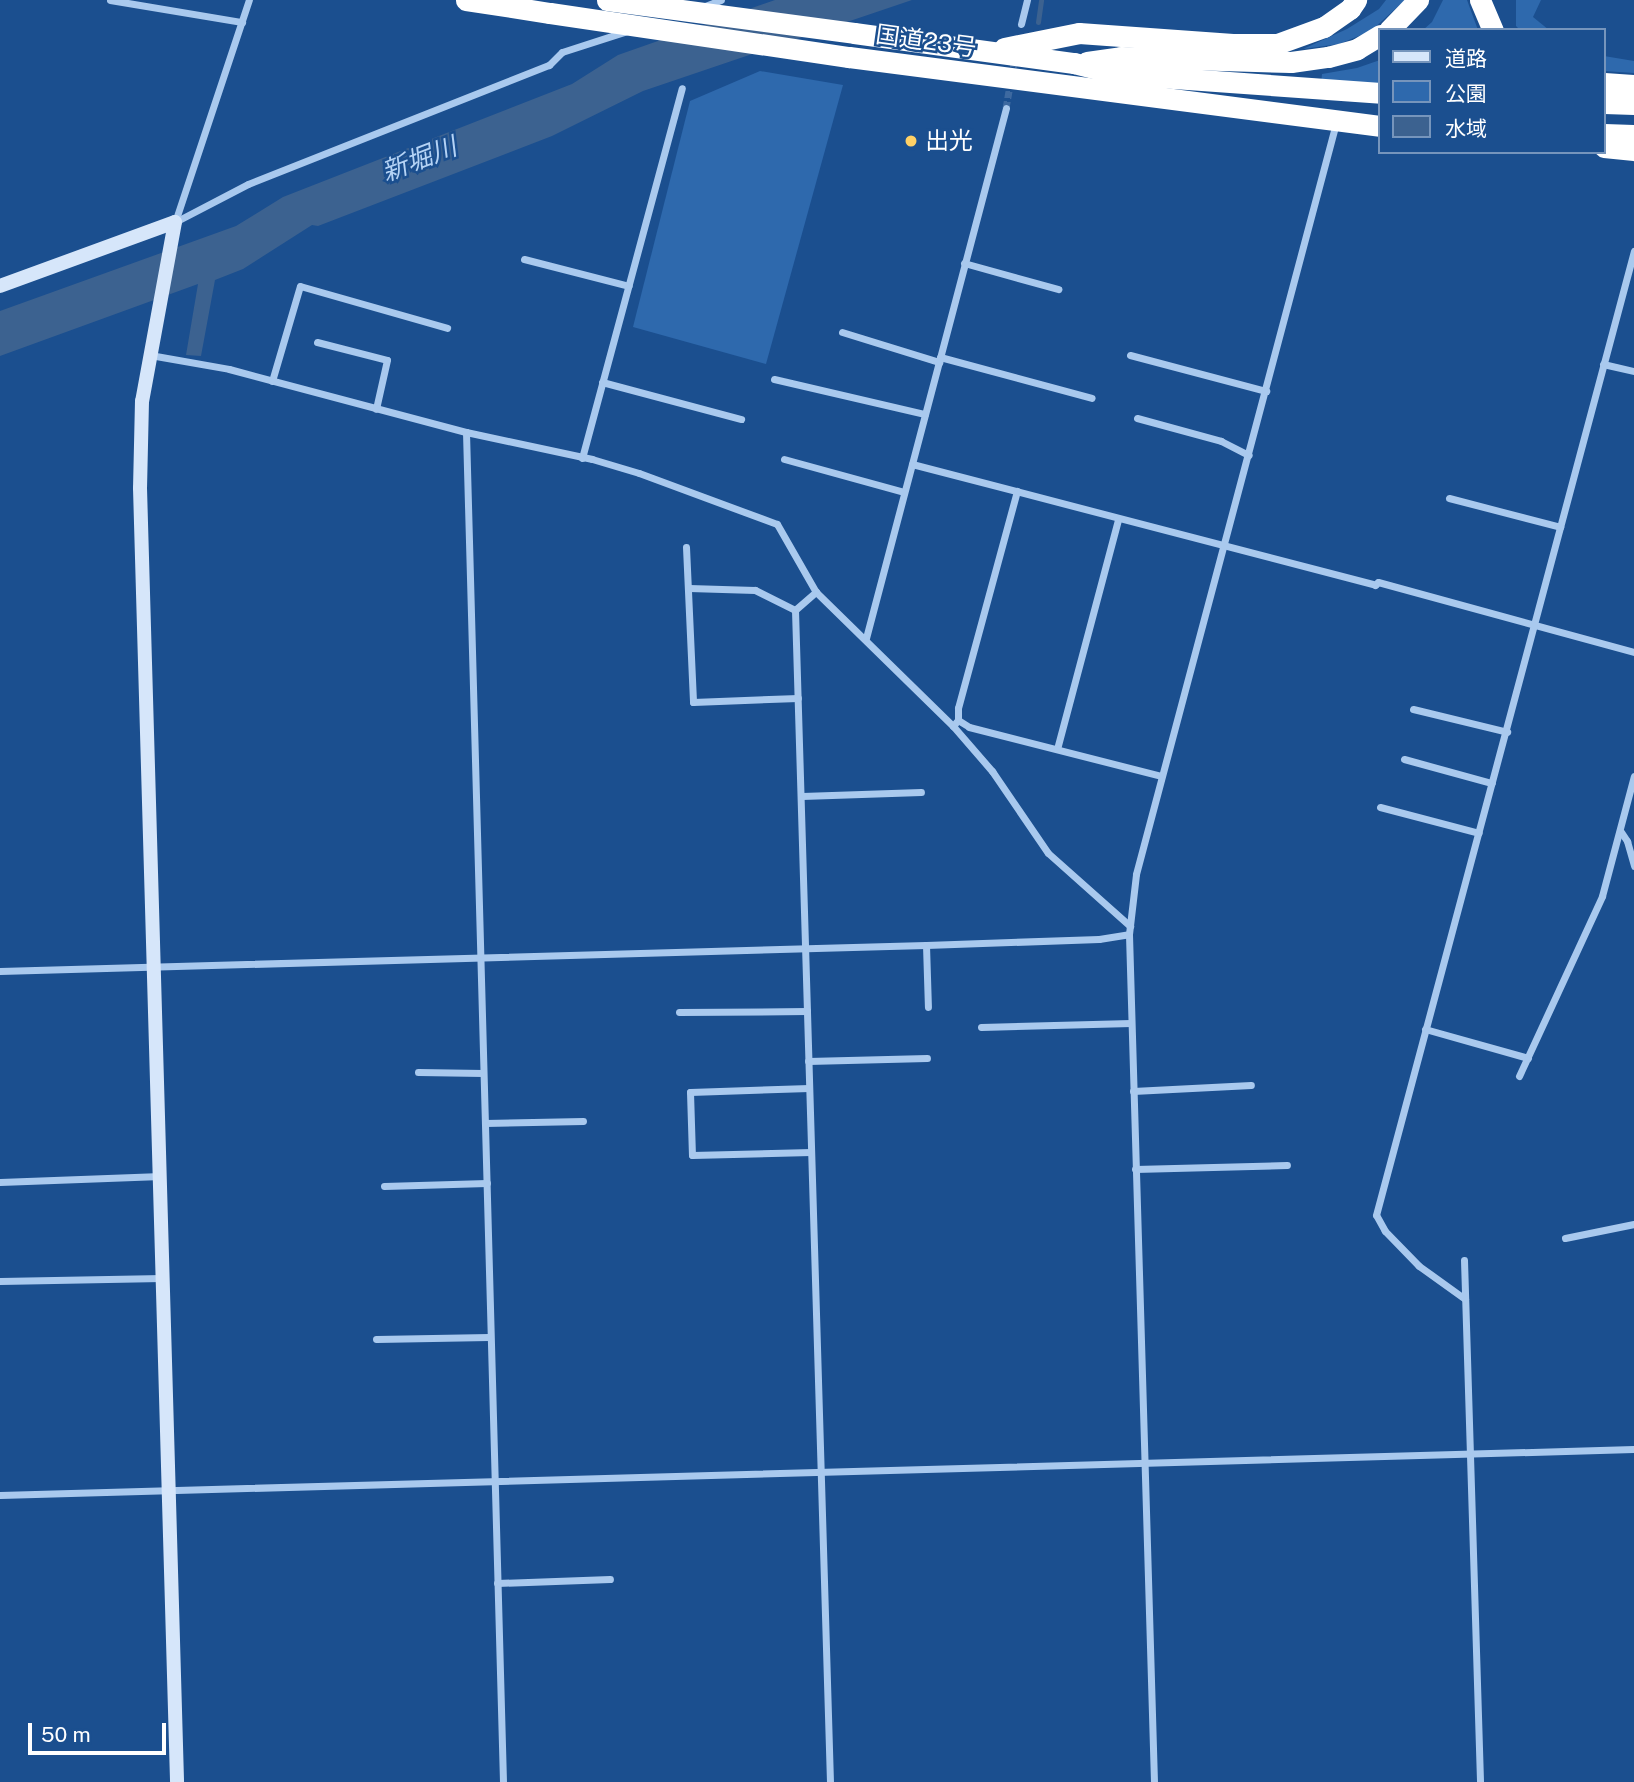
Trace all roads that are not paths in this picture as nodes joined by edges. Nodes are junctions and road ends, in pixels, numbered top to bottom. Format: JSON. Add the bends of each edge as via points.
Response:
{"nodes":[{"id":1,"x":110,"y":0,"type":"edge"},
{"id":2,"x":249,"y":0,"type":"edge"},
{"id":3,"x":466,"y":0,"type":"edge"},
{"id":4,"x":607,"y":0,"type":"edge"},
{"id":5,"x":658,"y":0,"type":"edge"},
{"id":6,"x":721,"y":0,"type":"edge"},
{"id":7,"x":1027,"y":0,"type":"edge"},
{"id":8,"x":1356,"y":0,"type":"edge"},
{"id":9,"x":1418,"y":0,"type":"edge"},
{"id":10,"x":1480,"y":0,"type":"edge"},
{"id":11,"x":656,"y":12,"type":"dead end"},
{"id":12,"x":242,"y":22,"type":"junction"},
{"id":13,"x":1021,"y":24,"type":"dead end"},
{"id":14,"x":1391,"y":28,"type":"edge"},
{"id":15,"x":1492,"y":28,"type":"edge"},
{"id":16,"x":1378,"y":36,"type":"edge"},
{"id":17,"x":988,"y":51,"type":"junction"},
{"id":18,"x":1074,"y":63,"type":"junction"},
{"id":19,"x":1606,"y":83,"type":"edge"},
{"id":20,"x":1634,"y":85,"type":"edge"},
{"id":21,"x":681,"y":88,"type":"dead end"},
{"id":22,"x":1378,"y":93,"type":"edge"},
{"id":23,"x":1606,"y":103,"type":"edge"},
{"id":24,"x":1634,"y":104,"type":"edge"},
{"id":25,"x":1006,"y":108,"type":"tunnel mouth"},
{"id":26,"x":1336,"y":121,"type":"junction"},
{"id":27,"x":1378,"y":126,"type":"edge"},
{"id":28,"x":1606,"y":134,"type":"edge"},
{"id":29,"x":1634,"y":135,"type":"edge"},
{"id":30,"x":1606,"y":147,"type":"edge"},
{"id":31,"x":1634,"y":150,"type":"edge"},
{"id":32,"x":175,"y":222,"type":"junction"},
{"id":33,"x":1634,"y":251,"type":"edge"},
{"id":34,"x":524,"y":258,"type":"dead end"},
{"id":35,"x":964,"y":263,"type":"junction"},
{"id":36,"x":0,"y":286,"type":"edge"},
{"id":37,"x":629,"y":286,"type":"junction"},
{"id":38,"x":1058,"y":289,"type":"dead end"},
{"id":39,"x":447,"y":328,"type":"dead end"},
{"id":40,"x":842,"y":332,"type":"dead end"},
{"id":41,"x":317,"y":342,"type":"dead end"},
{"id":42,"x":150,"y":355,"type":"junction"},
{"id":43,"x":1130,"y":355,"type":"dead end"},
{"id":44,"x":940,"y":360,"type":"junction"},
{"id":45,"x":1603,"y":364,"type":"junction"},
{"id":46,"x":1634,"y":371,"type":"edge"},
{"id":47,"x":774,"y":379,"type":"dead end"},
{"id":48,"x":272,"y":381,"type":"junction"},
{"id":49,"x":602,"y":382,"type":"junction"},
{"id":50,"x":1266,"y":391,"type":"junction"},
{"id":51,"x":1092,"y":398,"type":"dead end"},
{"id":52,"x":376,"y":409,"type":"junction"},
{"id":53,"x":925,"y":414,"type":"junction"},
{"id":54,"x":1137,"y":418,"type":"dead end"},
{"id":55,"x":741,"y":419,"type":"dead end"},
{"id":56,"x":466,"y":432,"type":"junction"},
{"id":57,"x":1248,"y":455,"type":"junction"},
{"id":58,"x":582,"y":458,"type":"junction"},
{"id":59,"x":784,"y":460,"type":"dead end"},
{"id":60,"x":912,"y":464,"type":"junction"},
{"id":61,"x":1017,"y":491,"type":"junction"},
{"id":62,"x":904,"y":492,"type":"junction"},
{"id":63,"x":1449,"y":498,"type":"dead end"},
{"id":64,"x":1118,"y":519,"type":"junction"},
{"id":65,"x":1560,"y":527,"type":"junction"},
{"id":66,"x":1222,"y":545,"type":"junction"},
{"id":67,"x":687,"y":547,"type":"dead end"},
{"id":68,"x":689,"y":588,"type":"junction"},
{"id":69,"x":816,"y":592,"type":"junction"},
{"id":70,"x":795,"y":610,"type":"junction"},
{"id":71,"x":1534,"y":625,"type":"junction"},
{"id":72,"x":866,"y":638,"type":"junction"},
{"id":73,"x":1634,"y":652,"type":"edge"},
{"id":74,"x":798,"y":698,"type":"junction"},
{"id":75,"x":1413,"y":709,"type":"dead end"},
{"id":76,"x":956,"y":723,"type":"junction"},
{"id":77,"x":1507,"y":732,"type":"junction"},
{"id":78,"x":1057,"y":749,"type":"junction"},
{"id":79,"x":1404,"y":759,"type":"dead end"},
{"id":80,"x":1161,"y":776,"type":"junction"},
{"id":81,"x":1634,"y":776,"type":"edge"},
{"id":82,"x":1492,"y":783,"type":"junction"},
{"id":83,"x":921,"y":792,"type":"dead end"},
{"id":84,"x":802,"y":796,"type":"junction"},
{"id":85,"x":1380,"y":807,"type":"dead end"},
{"id":86,"x":1621,"y":832,"type":"junction"},
{"id":87,"x":1479,"y":833,"type":"junction"},
{"id":88,"x":1634,"y":866,"type":"edge"},
{"id":89,"x":1129,"y":930,"type":"junction"},
{"id":90,"x":926,"y":945,"type":"junction"},
{"id":91,"x":806,"y":948,"type":"junction"},
{"id":92,"x":478,"y":957,"type":"junction"},
{"id":93,"x":154,"y":968,"type":"junction"},
{"id":94,"x":0,"y":971,"type":"edge"},
{"id":95,"x":928,"y":1007,"type":"dead end"},
{"id":96,"x":679,"y":1012,"type":"dead end"},
{"id":97,"x":807,"y":1012,"type":"junction"},
{"id":98,"x":1131,"y":1023,"type":"junction"},
{"id":99,"x":982,"y":1027,"type":"dead end"},
{"id":100,"x":1425,"y":1029,"type":"junction"},
{"id":101,"x":927,"y":1058,"type":"dead end"},
{"id":102,"x":1528,"y":1058,"type":"junction"},
{"id":103,"x":808,"y":1061,"type":"junction"},
{"id":104,"x":418,"y":1072,"type":"dead end"},
{"id":105,"x":483,"y":1073,"type":"junction"},
{"id":106,"x":1519,"y":1076,"type":"dead end"},
{"id":107,"x":1251,"y":1085,"type":"dead end"},
{"id":108,"x":809,"y":1088,"type":"junction"},
{"id":109,"x":1133,"y":1091,"type":"junction"},
{"id":110,"x":583,"y":1121,"type":"dead end"},
{"id":111,"x":485,"y":1123,"type":"junction"},
{"id":112,"x":811,"y":1152,"type":"junction"},
{"id":113,"x":1287,"y":1165,"type":"dead end"},
{"id":114,"x":1135,"y":1169,"type":"junction"},
{"id":115,"x":161,"y":1176,"type":"junction"},
{"id":116,"x":0,"y":1182,"type":"edge"},
{"id":117,"x":487,"y":1183,"type":"junction"},
{"id":118,"x":384,"y":1186,"type":"dead end"},
{"id":119,"x":1634,"y":1224,"type":"edge"},
{"id":120,"x":1565,"y":1238,"type":"dead end"},
{"id":121,"x":1464,"y":1261,"type":"dead end"},
{"id":122,"x":163,"y":1278,"type":"junction"},
{"id":123,"x":0,"y":1281,"type":"edge"},
{"id":124,"x":1465,"y":1299,"type":"junction"},
{"id":125,"x":489,"y":1337,"type":"junction"},
{"id":126,"x":376,"y":1339,"type":"dead end"},
{"id":127,"x":1634,"y":1449,"type":"edge"},
{"id":128,"x":1470,"y":1452,"type":"junction"},
{"id":129,"x":1144,"y":1463,"type":"junction"},
{"id":130,"x":821,"y":1473,"type":"junction"},
{"id":131,"x":494,"y":1481,"type":"junction"},
{"id":132,"x":170,"y":1489,"type":"junction"},
{"id":133,"x":0,"y":1495,"type":"edge"},
{"id":134,"x":610,"y":1579,"type":"dead end"},
{"id":135,"x":497,"y":1583,"type":"junction"},
{"id":136,"x":177,"y":1782,"type":"edge"},
{"id":137,"x":503,"y":1782,"type":"edge"},
{"id":138,"x":830,"y":1782,"type":"edge"},
{"id":139,"x":1154,"y":1782,"type":"edge"},
{"id":140,"x":1480,"y":1782,"type":"edge"}],
"edges":[{"from":1,"to":12,"type":"street"},
{"from":2,"to":12,"type":"street"},
{"from":3,"to":26,"type":"highway","name":"国道23号","bridge":true,"via":[[849,57]]},
{"from":4,"to":17,"type":"highway","name":"国道23号","bridge":true},
{"from":5,"to":11,"type":"street"},
{"from":6,"to":32,"type":"street","via":[[562,51],[549,65],[248,184]]},
{"from":7,"to":13,"type":"street"},
{"from":8,"to":17,"type":"highway","via":[[1324,27],[1277,44],[1079,33]]},
{"from":9,"to":14,"type":"highway"},
{"from":10,"to":15,"type":"highway"},
{"from":12,"to":32,"type":"street"},
{"from":16,"to":18,"type":"highway","via":[[1347,52],[1291,62],[1121,57]]},
{"from":17,"to":18,"type":"highway","name":"国道23号"},
{"from":18,"to":22,"type":"highway","name":"国道23号","via":[[1117,74]]},
{"from":19,"to":20,"type":"highway"},
{"from":21,"to":37,"type":"street"},
{"from":23,"to":24,"type":"highway"},
{"from":25,"to":35,"type":"street"},
{"from":26,"to":27,"type":"highway","name":"国道23号"},
{"from":26,"to":50,"type":"street"},
{"from":28,"to":29,"type":"highway"},
{"from":30,"to":31,"type":"highway"},
{"from":32,"to":36,"type":"street"},
{"from":32,"to":42,"type":"street"},
{"from":33,"to":45,"type":"street"},
{"from":34,"to":37,"type":"street"},
{"from":35,"to":38,"type":"street"},
{"from":35,"to":44,"type":"street"},
{"from":37,"to":49,"type":"street"},
{"from":39,"to":48,"type":"street","via":[[300,286]]},
{"from":40,"to":44,"type":"street"},
{"from":41,"to":52,"type":"street","via":[[387,360]]},
{"from":42,"to":48,"type":"street"},
{"from":42,"to":93,"type":"street","via":[[142,401],[140,488]]},
{"from":43,"to":50,"type":"street"},
{"from":44,"to":51,"type":"street"},
{"from":44,"to":53,"type":"street"},
{"from":45,"to":46,"type":"street"},
{"from":45,"to":65,"type":"street"},
{"from":47,"to":53,"type":"street"},
{"from":48,"to":52,"type":"street"},
{"from":49,"to":55,"type":"street"},
{"from":49,"to":58,"type":"street"},
{"from":50,"to":57,"type":"street"},
{"from":52,"to":56,"type":"street"},
{"from":53,"to":60,"type":"street"},
{"from":54,"to":57,"type":"street","via":[[1221,441]]},
{"from":56,"to":58,"type":"street"},
{"from":56,"to":92,"type":"street"},
{"from":57,"to":66,"type":"street"},
{"from":58,"to":69,"type":"street","via":[[639,473],[776,524]]},
{"from":59,"to":62,"type":"street"},
{"from":60,"to":61,"type":"street"},
{"from":60,"to":62,"type":"street"},
{"from":61,"to":64,"type":"street"},
{"from":61,"to":76,"type":"street"},
{"from":62,"to":72,"type":"street"},
{"from":63,"to":65,"type":"street"},
{"from":64,"to":66,"type":"street"},
{"from":64,"to":78,"type":"street"},
{"from":65,"to":71,"type":"street"},
{"from":66,"to":71,"type":"street"},
{"from":66,"to":80,"type":"street"},
{"from":67,"to":68,"type":"street"},
{"from":68,"to":70,"type":"street","via":[[755,590]]},
{"from":68,"to":74,"type":"street","via":[[693,702]]},
{"from":69,"to":70,"type":"street"},
{"from":69,"to":72,"type":"street"},
{"from":70,"to":74,"type":"street"},
{"from":71,"to":73,"type":"street"},
{"from":71,"to":77,"type":"street"},
{"from":72,"to":76,"type":"street"},
{"from":74,"to":84,"type":"street"},
{"from":75,"to":77,"type":"street"},
{"from":76,"to":78,"type":"street"},
{"from":76,"to":89,"type":"street","via":[[1037,841]]},
{"from":77,"to":82,"type":"street"},
{"from":78,"to":80,"type":"street"},
{"from":79,"to":82,"type":"street"},
{"from":80,"to":89,"type":"street","via":[[1136,874]]},
{"from":81,"to":86,"type":"street"},
{"from":82,"to":87,"type":"street"},
{"from":83,"to":84,"type":"street"},
{"from":84,"to":91,"type":"street"},
{"from":85,"to":87,"type":"street"},
{"from":86,"to":88,"type":"street"},
{"from":86,"to":102,"type":"street","via":[[1594,916]]},
{"from":87,"to":100,"type":"street"},
{"from":89,"to":90,"type":"street","via":[[1099,939]]},
{"from":89,"to":98,"type":"street"},
{"from":90,"to":91,"type":"street"},
{"from":90,"to":95,"type":"street"},
{"from":91,"to":92,"type":"street"},
{"from":91,"to":97,"type":"street"},
{"from":92,"to":93,"type":"street"},
{"from":92,"to":105,"type":"street"},
{"from":93,"to":94,"type":"street"},
{"from":93,"to":115,"type":"street"},
{"from":96,"to":97,"type":"street"},
{"from":97,"to":103,"type":"street"},
{"from":98,"to":99,"type":"street"},
{"from":98,"to":109,"type":"street"},
{"from":100,"to":102,"type":"street"},
{"from":100,"to":124,"type":"street","via":[[1377,1215],[1385,1231],[1419,1266]]},
{"from":101,"to":103,"type":"street"},
{"from":102,"to":106,"type":"street"},
{"from":103,"to":108,"type":"street"},
{"from":104,"to":105,"type":"street"},
{"from":105,"to":111,"type":"street"},
{"from":107,"to":109,"type":"street"},
{"from":108,"to":112,"type":"street"},
{"from":108,"to":112,"type":"street","via":[[690,1091],[692,1155]]},
{"from":109,"to":114,"type":"street"},
{"from":110,"to":111,"type":"street"},
{"from":111,"to":117,"type":"street"},
{"from":112,"to":130,"type":"street"},
{"from":113,"to":114,"type":"street"},
{"from":114,"to":129,"type":"street"},
{"from":115,"to":116,"type":"street"},
{"from":115,"to":122,"type":"street"},
{"from":117,"to":118,"type":"street"},
{"from":117,"to":125,"type":"street"},
{"from":119,"to":120,"type":"street"},
{"from":121,"to":124,"type":"street"},
{"from":122,"to":123,"type":"street"},
{"from":122,"to":132,"type":"street"},
{"from":124,"to":128,"type":"street"},
{"from":125,"to":126,"type":"street"},
{"from":125,"to":131,"type":"street"},
{"from":127,"to":128,"type":"street"},
{"from":128,"to":129,"type":"street"},
{"from":128,"to":140,"type":"street"},
{"from":129,"to":130,"type":"street"},
{"from":129,"to":139,"type":"street"},
{"from":130,"to":131,"type":"street"},
{"from":130,"to":138,"type":"street"},
{"from":131,"to":132,"type":"street"},
{"from":131,"to":135,"type":"street"},
{"from":132,"to":133,"type":"street"},
{"from":132,"to":136,"type":"street"},
{"from":134,"to":135,"type":"street"},
{"from":135,"to":137,"type":"street"}]}
